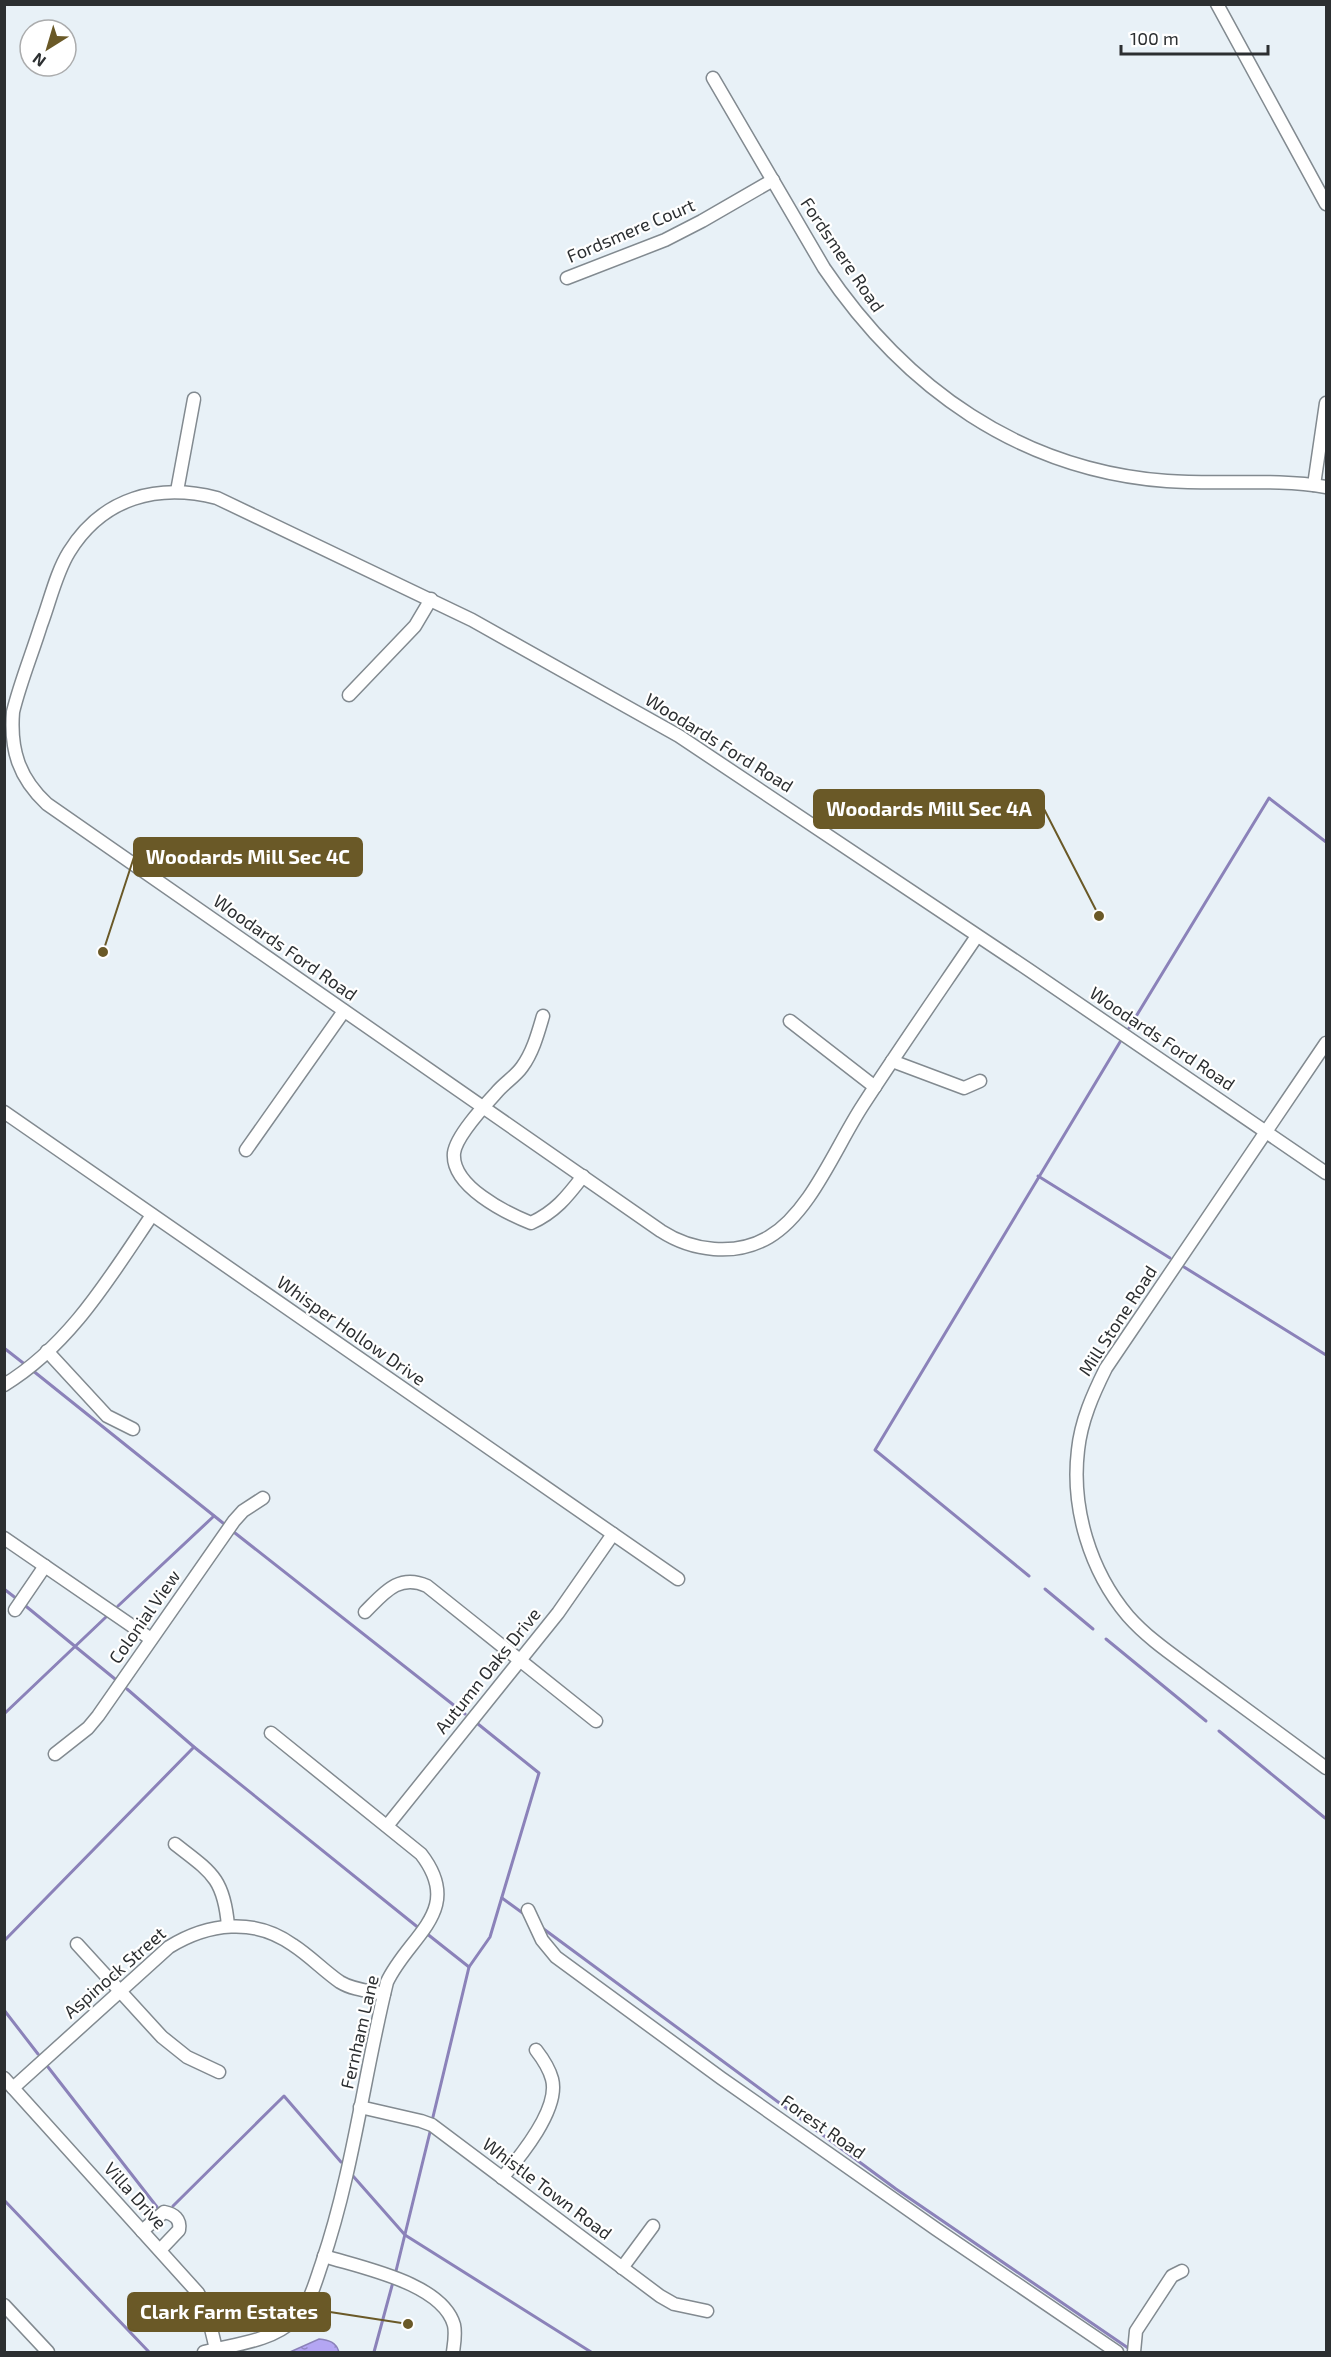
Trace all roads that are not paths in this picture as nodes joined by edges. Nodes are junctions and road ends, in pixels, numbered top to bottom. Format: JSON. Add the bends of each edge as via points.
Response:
{"nodes":[{"id":1,"x":1217,"y":4,"type":"edge"},
{"id":2,"x":713,"y":78,"type":"dead end"},
{"id":3,"x":772,"y":180,"type":"junction"},
{"id":4,"x":1326,"y":204,"type":"edge"},
{"id":5,"x":567,"y":278,"type":"dead end"},
{"id":6,"x":194,"y":399,"type":"dead end"},
{"id":7,"x":1326,"y":403,"type":"edge"},
{"id":8,"x":1314,"y":484,"type":"junction"},
{"id":9,"x":1326,"y":487,"type":"edge"},
{"id":10,"x":177,"y":491,"type":"junction"},
{"id":11,"x":431,"y":599,"type":"junction"},
{"id":12,"x":349,"y":695,"type":"dead end"},
{"id":13,"x":977,"y":936,"type":"junction"},
{"id":14,"x":344,"y":1011,"type":"junction"},
{"id":15,"x":543,"y":1016,"type":"dead end"},
{"id":16,"x":790,"y":1021,"type":"dead end"},
{"id":17,"x":1326,"y":1043,"type":"edge"},
{"id":18,"x":892,"y":1061,"type":"junction"},
{"id":19,"x":980,"y":1081,"type":"dead end"},
{"id":20,"x":875,"y":1087,"type":"junction"},
{"id":21,"x":483,"y":1107,"type":"junction"},
{"id":22,"x":4,"y":1112,"type":"edge"},
{"id":23,"x":1266,"y":1132,"type":"junction"},
{"id":24,"x":246,"y":1150,"type":"dead end"},
{"id":25,"x":1326,"y":1173,"type":"edge"},
{"id":26,"x":583,"y":1176,"type":"junction"},
{"id":27,"x":152,"y":1215,"type":"junction"},
{"id":28,"x":47,"y":1352,"type":"junction"},
{"id":29,"x":4,"y":1384,"type":"edge"},
{"id":30,"x":133,"y":1429,"type":"dead end"},
{"id":31,"x":263,"y":1498,"type":"dead end"},
{"id":32,"x":613,"y":1534,"type":"junction"},
{"id":33,"x":4,"y":1538,"type":"edge"},
{"id":34,"x":45,"y":1566,"type":"junction"},
{"id":35,"x":678,"y":1579,"type":"dead end"},
{"id":36,"x":15,"y":1610,"type":"dead end"},
{"id":37,"x":366,"y":1612,"type":"dead end"},
{"id":38,"x":151,"y":1639,"type":"junction"},
{"id":39,"x":520,"y":1659,"type":"junction"},
{"id":40,"x":596,"y":1721,"type":"dead end"},
{"id":41,"x":271,"y":1733,"type":"dead end"},
{"id":42,"x":55,"y":1754,"type":"dead end"},
{"id":43,"x":1326,"y":1768,"type":"edge"},
{"id":44,"x":387,"y":1826,"type":"junction"},
{"id":45,"x":175,"y":1844,"type":"dead end"},
{"id":46,"x":528,"y":1910,"type":"dead end"},
{"id":47,"x":228,"y":1926,"type":"junction"},
{"id":48,"x":77,"y":1944,"type":"dead end"},
{"id":49,"x":120,"y":1991,"type":"junction"},
{"id":50,"x":384,"y":1994,"type":"junction"},
{"id":51,"x":536,"y":2050,"type":"dead end"},
{"id":52,"x":219,"y":2072,"type":"dead end"},
{"id":53,"x":9,"y":2083,"type":"edge"},
{"id":54,"x":360,"y":2107,"type":"junction"},
{"id":55,"x":502,"y":2178,"type":"junction"},
{"id":56,"x":653,"y":2226,"type":"dead end"},
{"id":57,"x":142,"y":2231,"type":"junction"},
{"id":58,"x":160,"y":2250,"type":"junction"},
{"id":59,"x":324,"y":2256,"type":"junction"},
{"id":60,"x":622,"y":2268,"type":"junction"},
{"id":61,"x":1182,"y":2271,"type":"dead end"},
{"id":62,"x":4,"y":2305,"type":"edge"},
{"id":63,"x":707,"y":2311,"type":"dead end"},
{"id":64,"x":210,"y":2351,"type":"edge"},
{"id":65,"x":48,"y":2352,"type":"edge"},
{"id":66,"x":453,"y":2352,"type":"edge"},
{"id":67,"x":1118,"y":2352,"type":"edge"},
{"id":68,"x":1134,"y":2352,"type":"edge"}],
"edges":[{"from":1,"to":4,"type":"street"},
{"from":2,"to":3,"type":"street","name":"Fordsmere Road"},
{"from":3,"to":5,"type":"street","name":"Fordsmere Court","via":[[664,240]]},
{"from":3,"to":8,"type":"street","name":"Fordsmere Road","via":[[824,268],[863,322],[935,391],[990,427],[1075,463],[1140,478]]},
{"from":6,"to":10,"type":"street"},
{"from":7,"to":8,"type":"street"},
{"from":8,"to":9,"type":"street","name":"Fordsmere Road"},
{"from":10,"to":11,"type":"street","name":"Woodards Ford Road","via":[[217,498]]},
{"from":10,"to":14,"type":"street","name":"Woodards Ford Road","via":[[143,495],[121,504],[87,528],[69,552],[16,699],[11,736],[16,756],[29,784],[47,804]]},
{"from":11,"to":12,"type":"street","via":[[415,626]]},
{"from":11,"to":13,"type":"street","name":"Woodards Ford Road","via":[[679,736]]},
{"from":13,"to":18,"type":"street","name":"Woodards Ford Road"},
{"from":13,"to":23,"type":"street","name":"Woodards Ford Road"},
{"from":14,"to":21,"type":"street","name":"Woodards Ford Road"},
{"from":14,"to":24,"type":"street"},
{"from":15,"to":21,"type":"street","via":[[522,1068]]},
{"from":16,"to":20,"type":"street"},
{"from":17,"to":23,"type":"street","name":"Mill Stone Road"},
{"from":18,"to":19,"type":"street","via":[[964,1088]]},
{"from":18,"to":20,"type":"street","name":"Woodards Ford Road"},
{"from":20,"to":26,"type":"street","name":"Woodards Ford Road","via":[[797,1213],[768,1237],[748,1245],[700,1248],[676,1240]]},
{"from":21,"to":26,"type":"street","name":"Woodards Ford Road"},
{"from":21,"to":26,"type":"street","via":[[454,1150],[454,1166],[464,1181],[506,1213],[531,1223],[549,1215]]},
{"from":22,"to":27,"type":"street","name":"Whisper Hollow Drive"},
{"from":23,"to":25,"type":"street","name":"Woodards Ford Road"},
{"from":23,"to":43,"type":"street","name":"Mill Stone Road","via":[[1106,1368],[1082,1428],[1078,1498],[1090,1550],[1102,1577],[1140,1629]]},
{"from":27,"to":28,"type":"street","via":[[78,1321]]},
{"from":27,"to":32,"type":"street","name":"Whisper Hollow Drive"},
{"from":28,"to":29,"type":"street"},
{"from":28,"to":30,"type":"street","via":[[107,1416]]},
{"from":31,"to":38,"type":"street","name":"Colonial View","via":[[238,1515]]},
{"from":32,"to":35,"type":"street","name":"Whisper Hollow Drive"},
{"from":32,"to":39,"type":"street","name":"Autumn Oaks Drive","via":[[558,1613]]},
{"from":33,"to":34,"type":"street"},
{"from":34,"to":36,"type":"street"},
{"from":34,"to":38,"type":"street"},
{"from":37,"to":39,"type":"street","via":[[393,1585],[420,1582]]},
{"from":38,"to":42,"type":"street","name":"Colonial View","via":[[93,1722]]},
{"from":39,"to":40,"type":"street"},
{"from":39,"to":44,"type":"street","name":"Autumn Oaks Drive"},
{"from":41,"to":44,"type":"street","name":"Fernham Lane"},
{"from":44,"to":50,"type":"street","name":"Fernham Lane","via":[[430,1866],[437,1898],[431,1921],[392,1972]]},
{"from":45,"to":47,"type":"street","via":[[219,1885]]},
{"from":46,"to":67,"type":"street","name":"Forest Road","via":[[542,1941],[556,1957],[721,2078]]},
{"from":47,"to":49,"type":"street","name":"Aspinock Street","via":[[186,1936]]},
{"from":47,"to":50,"type":"street","name":"Aspinock Street","via":[[271,1933],[294,1945],[341,1982]]},
{"from":48,"to":49,"type":"street"},
{"from":49,"to":52,"type":"street","via":[[175,2049]]},
{"from":49,"to":53,"type":"street","name":"Aspinock Street"},
{"from":50,"to":54,"type":"street","name":"Fernham Lane"},
{"from":51,"to":55,"type":"street","via":[[552,2080],[550,2098],[536,2133]]},
{"from":53,"to":57,"type":"street","name":"Villa Drive"},
{"from":54,"to":55,"type":"street","name":"Whistle Town Road","via":[[432,2125]]},
{"from":54,"to":59,"type":"street","name":"Fernham Lane","via":[[337,2216]]},
{"from":55,"to":60,"type":"street","name":"Whistle Town Road"},
{"from":56,"to":60,"type":"street"},
{"from":57,"to":58,"type":"street","name":"Villa Drive"},
{"from":57,"to":58,"type":"street","via":[[164,2212],[178,2219],[179,2230]]},
{"from":58,"to":64,"type":"street","name":"Villa Drive","via":[[203,2301]]},
{"from":59,"to":64,"type":"street","name":"Fernham Lane","via":[[311,2296],[295,2319],[277,2332]]},
{"from":59,"to":66,"type":"street","via":[[429,2293],[441,2303],[454,2325]]},
{"from":60,"to":63,"type":"street","name":"Whistle Town Road","via":[[674,2304]]},
{"from":61,"to":68,"type":"street","via":[[1172,2276],[1136,2331]]},
{"from":62,"to":65,"type":"street"}]}
